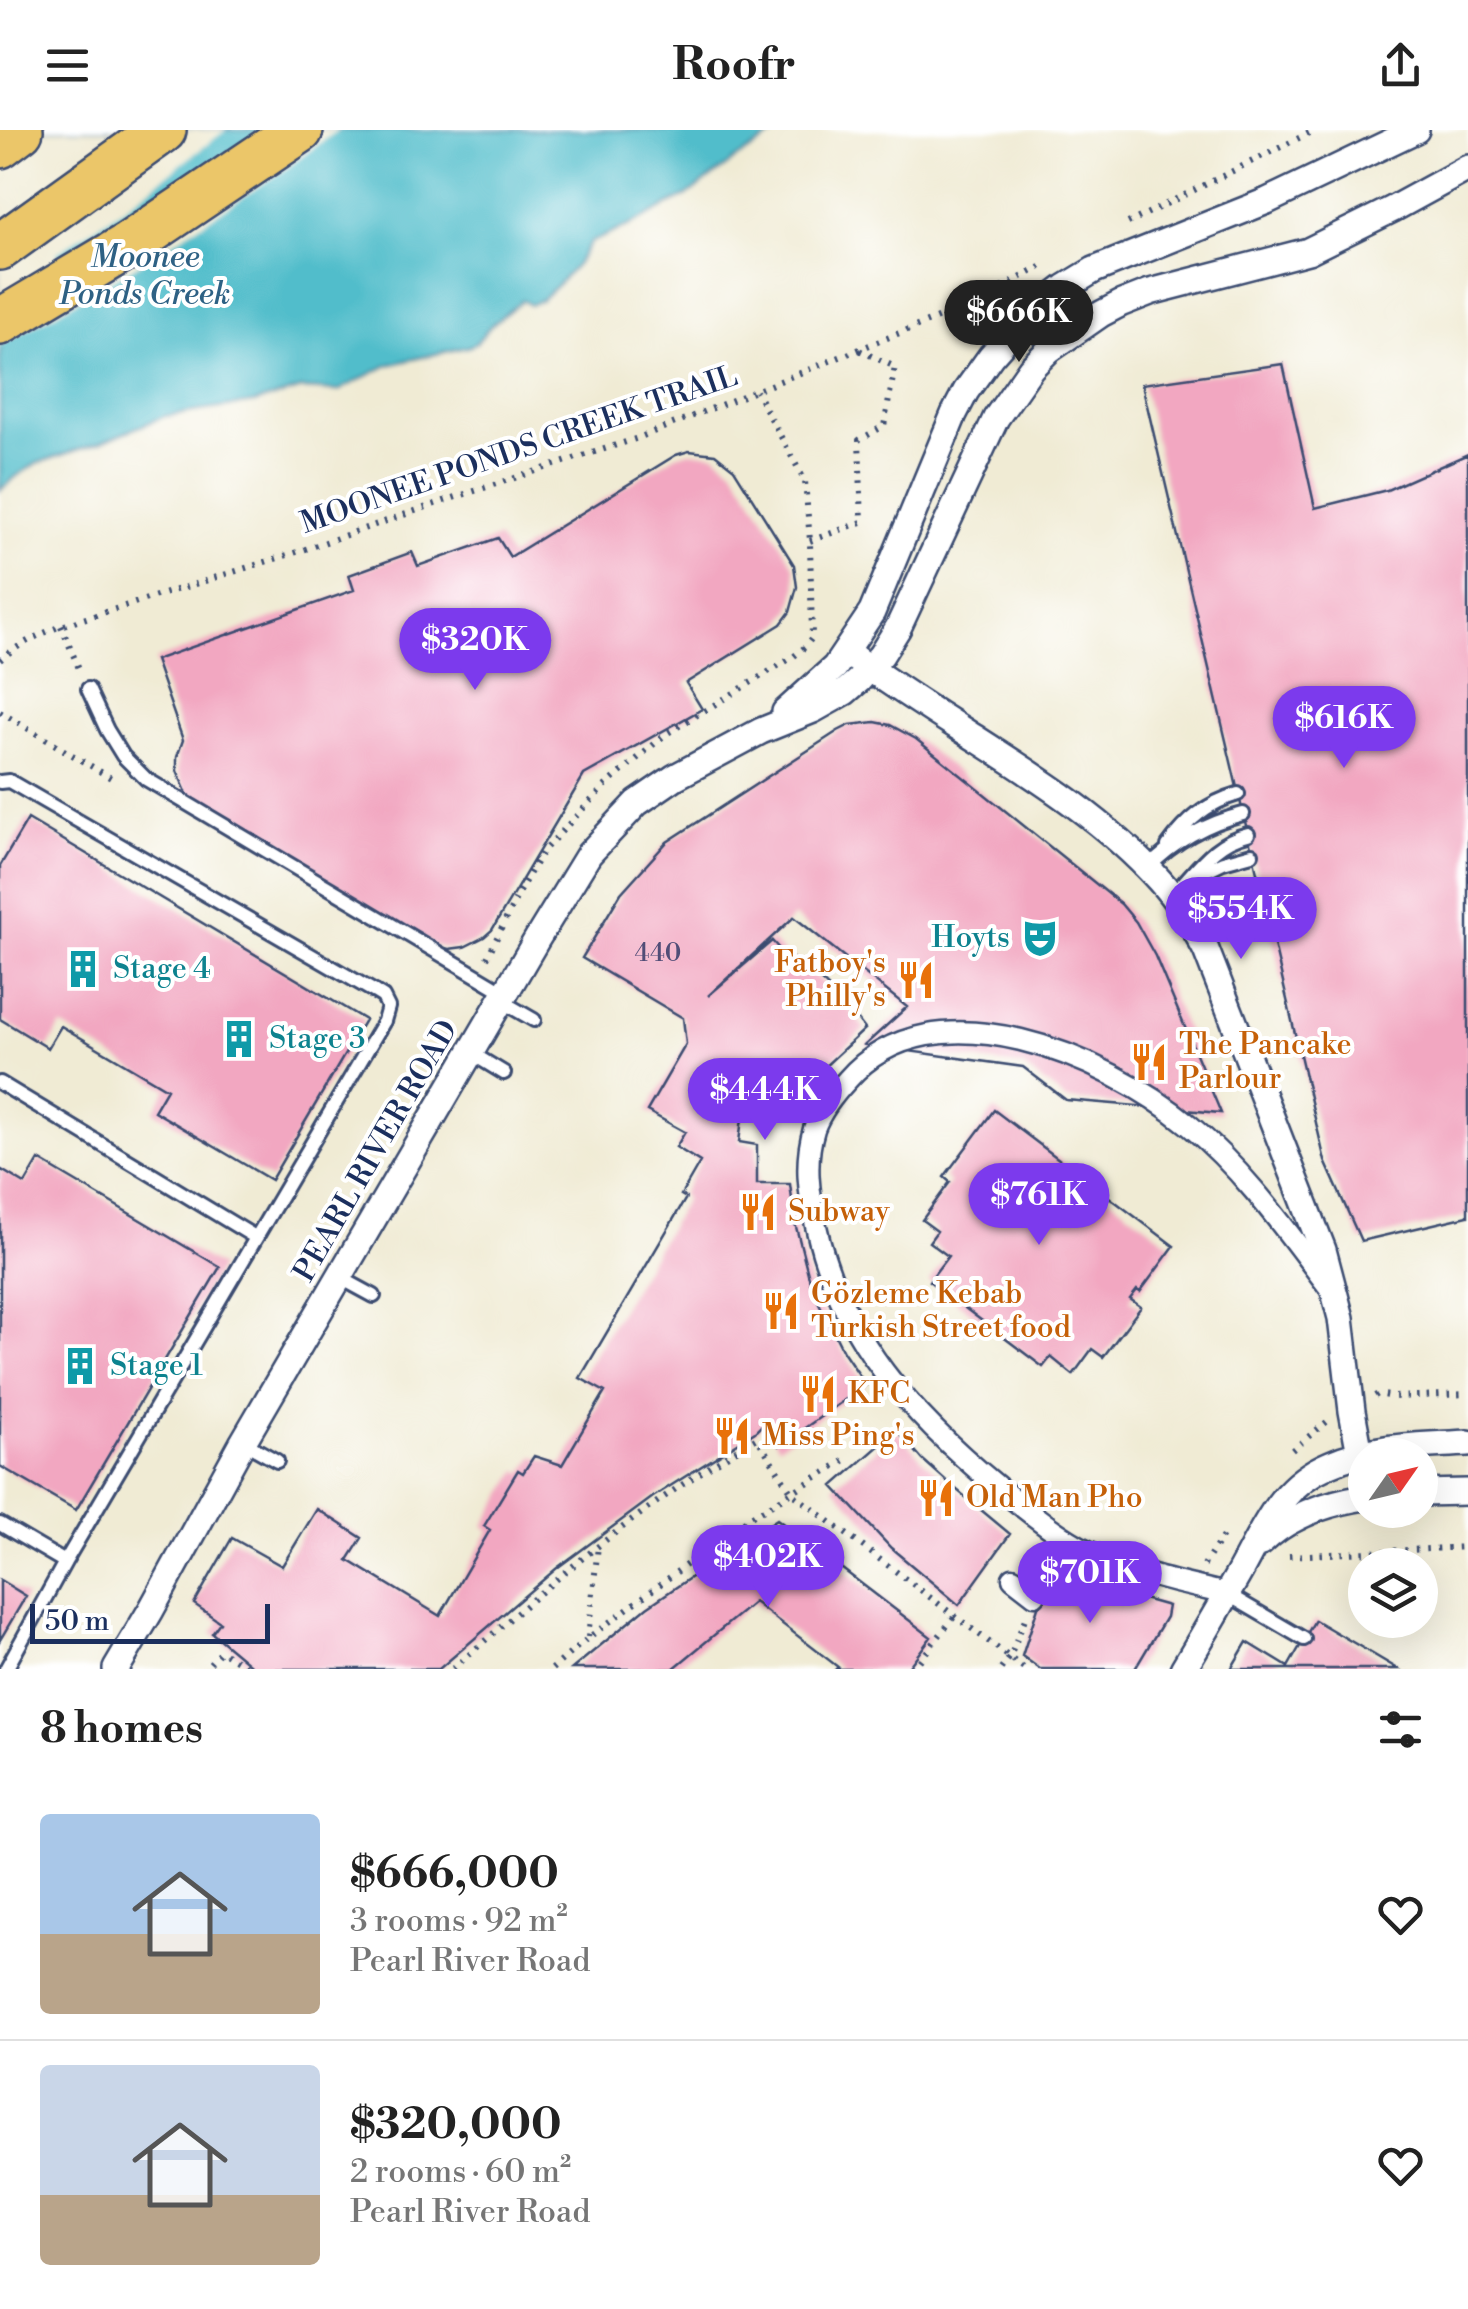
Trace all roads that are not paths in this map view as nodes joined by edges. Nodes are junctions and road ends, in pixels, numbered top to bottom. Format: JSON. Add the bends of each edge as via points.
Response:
{"nodes":[{"id":1,"x":20,"y":130,"type":"edge"},
{"id":2,"x":163,"y":130,"type":"edge"},
{"id":3,"x":300,"y":130,"type":"edge"},
{"id":4,"x":1416,"y":130,"type":"edge"},
{"id":5,"x":0,"y":144,"type":"edge"},
{"id":6,"x":1468,"y":168,"type":"edge"},
{"id":7,"x":0,"y":247,"type":"edge"},
{"id":8,"x":0,"y":322,"type":"edge"},
{"id":9,"x":847,"y":653,"type":"junction"},
{"id":10,"x":870,"y":668,"type":"junction"},
{"id":11,"x":88,"y":689,"type":"road end"},
{"id":12,"x":761,"y":731,"type":"junction"},
{"id":13,"x":0,"y":782,"type":"edge"},
{"id":14,"x":1238,"y":794,"type":"dead end"},
{"id":15,"x":1243,"y":814,"type":"dead end"},
{"id":16,"x":1248,"y":834,"type":"dead end"},
{"id":17,"x":1252,"y":854,"type":"dead end"},
{"id":18,"x":1156,"y":860,"type":"junction"},
{"id":19,"x":1180,"y":887,"type":"junction"},
{"id":20,"x":503,"y":997,"type":"junction"},
{"id":21,"x":534,"y":1020,"type":"dead end"},
{"id":22,"x":471,"y":1053,"type":"junction"},
{"id":23,"x":504,"y":1072,"type":"dead end"},
{"id":24,"x":0,"y":1082,"type":"edge"},
{"id":25,"x":255,"y":1237,"type":"junction"},
{"id":26,"x":339,"y":1277,"type":"junction"},
{"id":27,"x":1335,"y":1295,"type":"junction"},
{"id":28,"x":374,"y":1296,"type":"dead end"},
{"id":29,"x":1358,"y":1438,"type":"edge"},
{"id":30,"x":243,"y":1442,"type":"junction"},
{"id":31,"x":1468,"y":1443,"type":"edge"},
{"id":32,"x":1438,"y":1445,"type":"edge"},
{"id":33,"x":1348,"y":1458,"type":"edge"},
{"id":34,"x":277,"y":1461,"type":"dead end"},
{"id":35,"x":1468,"y":1492,"type":"edge"},
{"id":36,"x":1438,"y":1493,"type":"edge"},
{"id":37,"x":1348,"y":1501,"type":"edge"},
{"id":38,"x":0,"y":1524,"type":"edge"},
{"id":39,"x":1248,"y":1558,"type":"junction"},
{"id":40,"x":64,"y":1562,"type":"junction"},
{"id":41,"x":1013,"y":1578,"type":"dead end"},
{"id":42,"x":1227,"y":1594,"type":"junction"},
{"id":43,"x":1035,"y":1595,"type":"road end"},
{"id":44,"x":1304,"y":1639,"type":"dead end"},
{"id":45,"x":6,"y":1669,"type":"edge"},
{"id":46,"x":116,"y":1669,"type":"edge"},
{"id":47,"x":1184,"y":1669,"type":"edge"}],
"edges":[{"from":1,"to":5,"type":"highway"},
{"from":2,"to":7,"type":"highway"},
{"from":3,"to":8,"type":"highway"},
{"from":4,"to":9,"type":"street","name":"PEARL RIVER ROAD","via":[[1267,201],[1094,270],[1023,320],[978,372],[954,414],[872,612]]},
{"from":6,"to":10,"type":"street","name":"PEARL RIVER ROAD","via":[[1308,251],[1122,304],[1049,350],[996,418],[904,616]]},
{"from":9,"to":10,"type":"street"},
{"from":9,"to":12,"type":"street","name":"PEARL RIVER ROAD"},
{"from":10,"to":12,"type":"street","name":"PEARL RIVER ROAD","via":[[832,701]]},
{"from":10,"to":18,"type":"street","via":[[1053,788],[1126,847]]},
{"from":11,"to":20,"type":"lane","via":[[123,756],[146,780]]},
{"from":12,"to":20,"type":"street","name":"PEARL RIVER ROAD","via":[[674,777],[612,828],[569,884]]},
{"from":13,"to":25,"type":"lane","via":[[9,781],[383,997],[384,1022]]},
{"from":14,"to":18,"type":"lane","via":[[1204,808]]},
{"from":15,"to":18,"type":"lane","via":[[1198,832]]},
{"from":16,"to":19,"type":"lane","via":[[1216,848]]},
{"from":17,"to":19,"type":"lane","via":[[1212,866]]},
{"from":18,"to":19,"type":"street"},
{"from":19,"to":27,"type":"street","via":[[1314,1223]]},
{"from":20,"to":21,"type":"lane"},
{"from":20,"to":22,"type":"street","name":"PEARL RIVER ROAD"},
{"from":22,"to":23,"type":"lane"},
{"from":22,"to":26,"type":"street","name":"PEARL RIVER ROAD"},
{"from":24,"to":25,"type":"lane"},
{"from":25,"to":40,"type":"lane"},
{"from":26,"to":28,"type":"lane"},
{"from":26,"to":30,"type":"street","name":"PEARL RIVER ROAD"},
{"from":27,"to":29,"type":"street"},
{"from":27,"to":42,"type":"street","via":[[1232,1164],[1188,1124],[1130,1084],[1047,1048],[966,1031],[907,1039],[857,1068],[815,1127],[809,1192],[822,1251],[851,1321],[896,1390],[962,1457],[1048,1528],[1139,1573]]},
{"from":30,"to":34,"type":"lane"},
{"from":30,"to":46,"type":"street","name":"PEARL RIVER ROAD"},
{"from":31,"to":32,"type":"street"},
{"from":33,"to":39,"type":"street","via":[[1290,1490]]},
{"from":35,"to":36,"type":"street"},
{"from":37,"to":39,"type":"street","via":[[1288,1523]]},
{"from":38,"to":40,"type":"lane"},
{"from":39,"to":42,"type":"street"},
{"from":40,"to":45,"type":"lane"},
{"from":41,"to":43,"type":"street"},
{"from":42,"to":44,"type":"lane"},
{"from":42,"to":47,"type":"street"}]}
